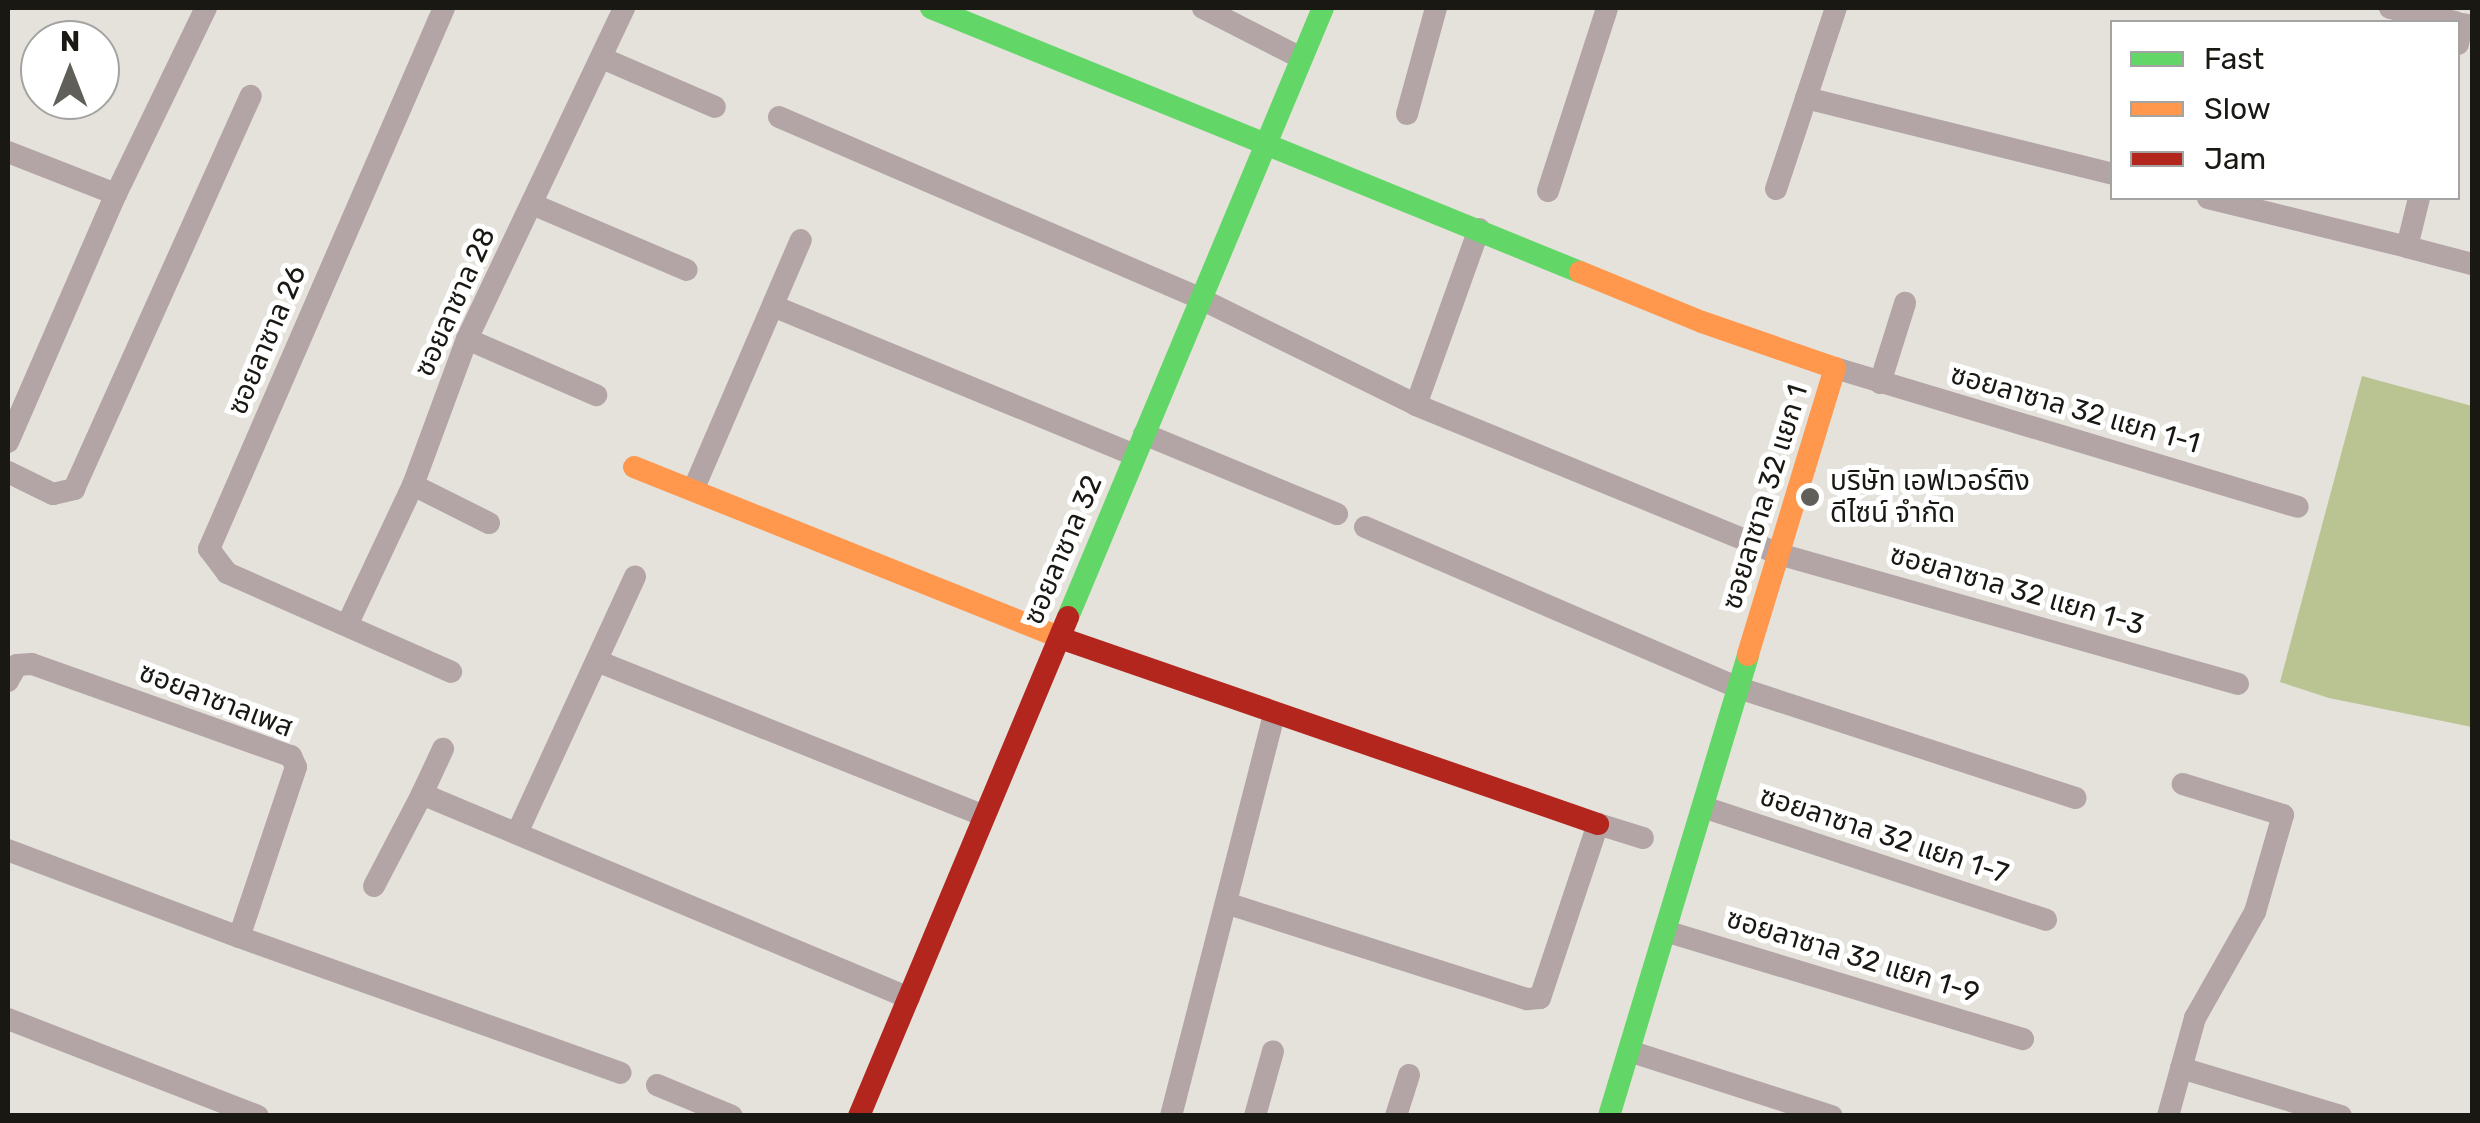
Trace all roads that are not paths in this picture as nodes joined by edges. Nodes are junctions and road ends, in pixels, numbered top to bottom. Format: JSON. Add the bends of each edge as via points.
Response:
{"nodes":[{"id":1,"x":206,"y":8,"type":"edge"},
{"id":2,"x":444,"y":8,"type":"edge"},
{"id":3,"x":624,"y":8,"type":"edge"},
{"id":4,"x":931,"y":8,"type":"edge"},
{"id":5,"x":1203,"y":8,"type":"edge"},
{"id":6,"x":1323,"y":8,"type":"edge"},
{"id":7,"x":1436,"y":8,"type":"edge"},
{"id":8,"x":1607,"y":8,"type":"edge"},
{"id":9,"x":1836,"y":8,"type":"edge"},
{"id":10,"x":2390,"y":8,"type":"edge"},
{"id":11,"x":2441,"y":20,"type":"edge"},
{"id":12,"x":602,"y":58,"type":"junction"},
{"id":13,"x":1301,"y":58,"type":"junction"},
{"id":14,"x":251,"y":96,"type":"dead end"},
{"id":15,"x":1806,"y":98,"type":"junction"},
{"id":16,"x":715,"y":107,"type":"dead end"},
{"id":17,"x":1407,"y":114,"type":"dead end"},
{"id":18,"x":778,"y":117,"type":"dead end"},
{"id":19,"x":1264,"y":143,"type":"junction"},
{"id":20,"x":8,"y":152,"type":"edge"},
{"id":21,"x":2110,"y":174,"type":"edge"},
{"id":22,"x":1776,"y":188,"type":"dead end"},
{"id":23,"x":1548,"y":192,"type":"dead end"},
{"id":24,"x":116,"y":194,"type":"junction"},
{"id":25,"x":2216,"y":200,"type":"edge"},
{"id":26,"x":2419,"y":200,"type":"edge"},
{"id":27,"x":532,"y":204,"type":"junction"},
{"id":28,"x":1479,"y":229,"type":"junction"},
{"id":29,"x":801,"y":240,"type":"dead end"},
{"id":30,"x":2407,"y":247,"type":"junction"},
{"id":31,"x":2472,"y":264,"type":"edge"},
{"id":32,"x":687,"y":270,"type":"dead end"},
{"id":33,"x":1201,"y":299,"type":"junction"},
{"id":34,"x":1905,"y":303,"type":"dead end"},
{"id":35,"x":773,"y":306,"type":"junction"},
{"id":36,"x":467,"y":339,"type":"junction"},
{"id":37,"x":1835,"y":368,"type":"junction"},
{"id":38,"x":1880,"y":383,"type":"junction"},
{"id":39,"x":596,"y":395,"type":"dead end"},
{"id":40,"x":1416,"y":405,"type":"junction"},
{"id":41,"x":8,"y":442,"type":"edge"},
{"id":42,"x":1140,"y":444,"type":"junction"},
{"id":43,"x":634,"y":466,"type":"dead end"},
{"id":44,"x":8,"y":472,"type":"edge"},
{"id":45,"x":413,"y":485,"type":"junction"},
{"id":46,"x":694,"y":488,"type":"junction"},
{"id":47,"x":2298,"y":506,"type":"dead end"},
{"id":48,"x":1337,"y":514,"type":"dead end"},
{"id":49,"x":489,"y":522,"type":"dead end"},
{"id":50,"x":1364,"y":527,"type":"dead end"},
{"id":51,"x":1779,"y":554,"type":"junction"},
{"id":52,"x":635,"y":577,"type":"dead end"},
{"id":53,"x":348,"y":623,"type":"junction"},
{"id":54,"x":1058,"y":638,"type":"junction"},
{"id":55,"x":597,"y":662,"type":"junction"},
{"id":56,"x":451,"y":672,"type":"dead end"},
{"id":57,"x":8,"y":681,"type":"edge"},
{"id":58,"x":2238,"y":684,"type":"dead end"},
{"id":59,"x":1738,"y":688,"type":"junction"},
{"id":60,"x":1274,"y":716,"type":"junction"},
{"id":61,"x":442,"y":749,"type":"dead end"},
{"id":62,"x":2183,"y":784,"type":"dead end"},
{"id":63,"x":422,"y":794,"type":"junction"},
{"id":64,"x":2076,"y":798,"type":"dead end"},
{"id":65,"x":1703,"y":806,"type":"junction"},
{"id":66,"x":984,"y":816,"type":"junction"},
{"id":67,"x":1598,"y":824,"type":"junction"},
{"id":68,"x":518,"y":830,"type":"junction"},
{"id":69,"x":1643,"y":838,"type":"dead end"},
{"id":70,"x":8,"y":850,"type":"edge"},
{"id":71,"x":374,"y":886,"type":"dead end"},
{"id":72,"x":1229,"y":904,"type":"junction"},
{"id":73,"x":2046,"y":920,"type":"dead end"},
{"id":74,"x":1665,"y":930,"type":"junction"},
{"id":75,"x":239,"y":937,"type":"junction"},
{"id":76,"x":908,"y":998,"type":"junction"},
{"id":77,"x":8,"y":1019,"type":"edge"},
{"id":78,"x":2022,"y":1039,"type":"dead end"},
{"id":79,"x":1272,"y":1050,"type":"dead end"},
{"id":80,"x":1628,"y":1051,"type":"junction"},
{"id":81,"x":2181,"y":1068,"type":"junction"},
{"id":82,"x":621,"y":1073,"type":"dead end"},
{"id":83,"x":1410,"y":1075,"type":"dead end"},
{"id":84,"x":657,"y":1085,"type":"dead end"},
{"id":85,"x":861,"y":1111,"type":"edge"},
{"id":86,"x":258,"y":1116,"type":"edge"},
{"id":87,"x":732,"y":1116,"type":"edge"},
{"id":88,"x":886,"y":1116,"type":"edge"},
{"id":89,"x":1171,"y":1116,"type":"edge"},
{"id":90,"x":1255,"y":1116,"type":"edge"},
{"id":91,"x":1396,"y":1116,"type":"edge"},
{"id":92,"x":1609,"y":1116,"type":"edge"},
{"id":93,"x":1832,"y":1116,"type":"edge"},
{"id":94,"x":2168,"y":1116,"type":"edge"},
{"id":95,"x":2341,"y":1116,"type":"edge"}],
"edges":[{"from":1,"to":24,"type":"street"},
{"from":2,"to":53,"type":"street","name":"ซอยลาซาล 26","via":[[209,549],[227,573]]},
{"from":3,"to":12,"type":"street","name":"ซอยลาซาล 28"},
{"from":4,"to":19,"type":"street","name":"ซอยลาซาล 32 แยก 1"},
{"from":5,"to":13,"type":"street"},
{"from":6,"to":13,"type":"street","name":"ซอยลาซาล 32"},
{"from":7,"to":17,"type":"street"},
{"from":8,"to":23,"type":"street"},
{"from":9,"to":15,"type":"street"},
{"from":10,"to":11,"type":"street"},
{"from":12,"to":16,"type":"street"},
{"from":12,"to":27,"type":"street","name":"ซอยลาซาล 28"},
{"from":13,"to":19,"type":"street","name":"ซอยลาซาล 32"},
{"from":14,"to":44,"type":"street","via":[[74,489],[53,494]]},
{"from":15,"to":21,"type":"street"},
{"from":15,"to":22,"type":"street"},
{"from":18,"to":33,"type":"street","name":"ซอยลาซาล 32 แยก 1-3"},
{"from":19,"to":28,"type":"street","name":"ซอยลาซาล 32 แยก 1"},
{"from":19,"to":33,"type":"street","name":"ซอยลาซาล 32"},
{"from":20,"to":24,"type":"street"},
{"from":24,"to":41,"type":"street"},
{"from":25,"to":30,"type":"street"},
{"from":26,"to":30,"type":"street"},
{"from":27,"to":32,"type":"street"},
{"from":27,"to":36,"type":"street","name":"ซอยลาซาล 28"},
{"from":28,"to":37,"type":"street","name":"ซอยลาซาล 32 แยก 1","via":[[1702,322]]},
{"from":28,"to":40,"type":"street"},
{"from":29,"to":35,"type":"street"},
{"from":30,"to":31,"type":"street"},
{"from":33,"to":40,"type":"street","name":"ซอยลาซาล 32 แยก 1-3"},
{"from":33,"to":42,"type":"street","name":"ซอยลาซาล 32"},
{"from":34,"to":38,"type":"street"},
{"from":35,"to":42,"type":"street"},
{"from":35,"to":46,"type":"street"},
{"from":36,"to":39,"type":"street"},
{"from":36,"to":45,"type":"street","name":"ซอยลาซาล 28"},
{"from":37,"to":38,"type":"street","name":"ซอยลาซาล 32 แยก 1-1"},
{"from":37,"to":51,"type":"street","name":"ซอยลาซาล 32 แยก 1"},
{"from":38,"to":47,"type":"street","name":"ซอยลาซาล 32 แยก 1-1"},
{"from":40,"to":51,"type":"street","name":"ซอยลาซาล 32 แยก 1-3"},
{"from":42,"to":48,"type":"street"},
{"from":42,"to":54,"type":"street","name":"ซอยลาซาล 32"},
{"from":43,"to":46,"type":"street"},
{"from":45,"to":49,"type":"street"},
{"from":45,"to":53,"type":"street","name":"ซอยลาซาล 28"},
{"from":46,"to":54,"type":"street"},
{"from":50,"to":59,"type":"street"},
{"from":51,"to":58,"type":"street","name":"ซอยลาซาล 32 แยก 1-3"},
{"from":51,"to":59,"type":"street","name":"ซอยลาซาล 32 แยก 1"},
{"from":52,"to":55,"type":"street"},
{"from":53,"to":56,"type":"street"},
{"from":54,"to":60,"type":"street"},
{"from":54,"to":66,"type":"street","name":"ซอยลาซาล 32"},
{"from":55,"to":66,"type":"street"},
{"from":55,"to":68,"type":"street"},
{"from":57,"to":75,"type":"street","name":"ซอยลาซาลเพส","via":[[17,666],[32,664],[291,756],[296,766]]},
{"from":59,"to":64,"type":"street"},
{"from":59,"to":65,"type":"street","name":"ซอยลาซาล 32 แยก 1"},
{"from":60,"to":67,"type":"street"},
{"from":60,"to":72,"type":"street"},
{"from":61,"to":63,"type":"street"},
{"from":62,"to":81,"type":"street","via":[[2283,815],[2255,912],[2202,1002]]},
{"from":63,"to":68,"type":"street"},
{"from":63,"to":71,"type":"street"},
{"from":65,"to":73,"type":"street","name":"ซอยลาซาล 32 แยก 1-7"},
{"from":65,"to":74,"type":"street","name":"ซอยลาซาล 32 แยก 1"},
{"from":66,"to":76,"type":"street","name":"ซอยลาซาล 32"},
{"from":67,"to":69,"type":"street"},
{"from":67,"to":72,"type":"street","via":[[1540,998]]},
{"from":68,"to":76,"type":"street"},
{"from":70,"to":75,"type":"street"},
{"from":72,"to":89,"type":"street"},
{"from":74,"to":78,"type":"street","name":"ซอยลาซาล 32 แยก 1-9"},
{"from":74,"to":80,"type":"street","name":"ซอยลาซาล 32 แยก 1"},
{"from":75,"to":82,"type":"street"},
{"from":76,"to":85,"type":"street","name":"ซอยลาซาล 32"},
{"from":77,"to":86,"type":"street"},
{"from":79,"to":90,"type":"street"},
{"from":80,"to":92,"type":"street","name":"ซอยลาซาล 32 แยก 1"},
{"from":80,"to":93,"type":"street"},
{"from":81,"to":94,"type":"street"},
{"from":81,"to":95,"type":"street"},
{"from":83,"to":91,"type":"street"},
{"from":84,"to":87,"type":"street"},
{"from":85,"to":88,"type":"street"}]}
